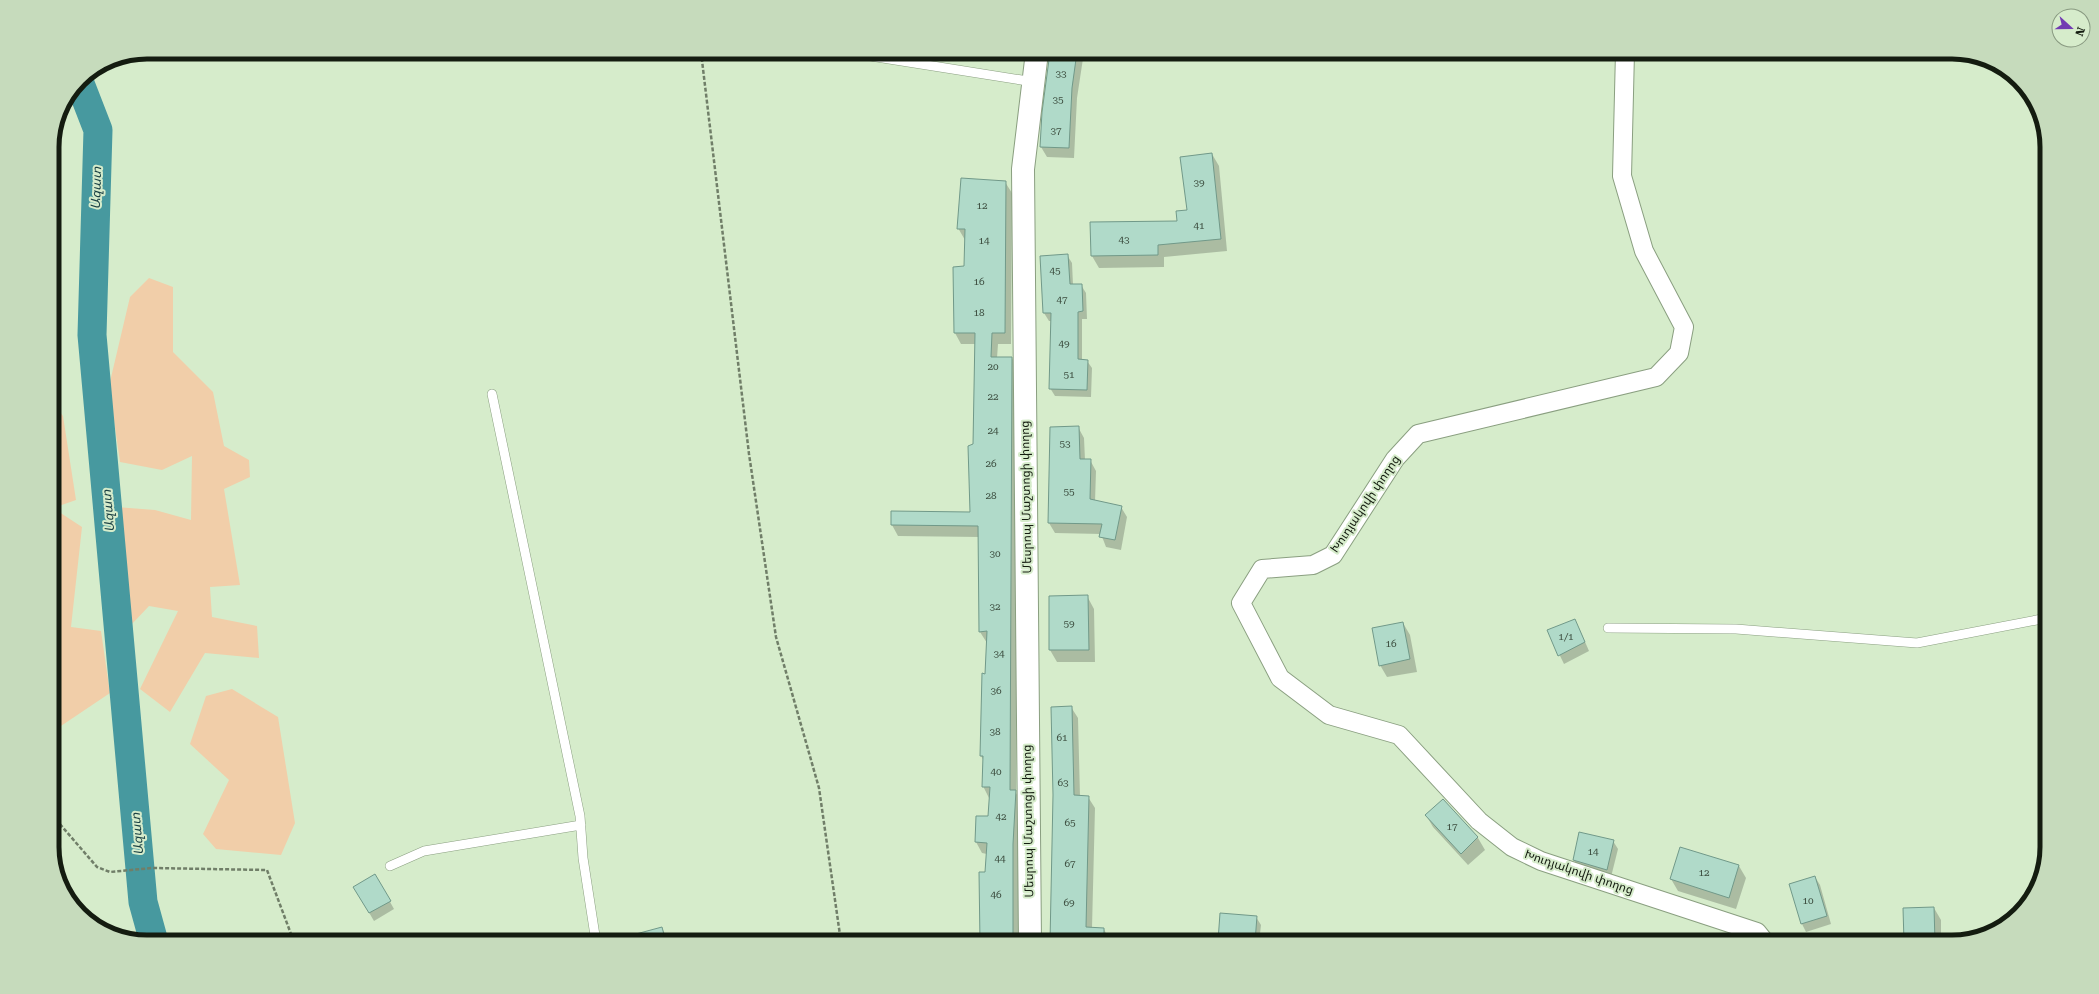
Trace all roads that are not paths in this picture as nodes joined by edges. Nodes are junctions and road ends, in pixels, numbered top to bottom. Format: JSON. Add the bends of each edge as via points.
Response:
{"nodes":[{"id":1,"x":889,"y":59,"type":"edge"},
{"id":2,"x":1036,"y":59,"type":"edge"},
{"id":3,"x":1625,"y":59,"type":"edge"},
{"id":4,"x":1034,"y":82,"type":"junction"},
{"id":5,"x":492,"y":394,"type":"dead end"},
{"id":6,"x":2040,"y":619,"type":"edge"},
{"id":7,"x":1608,"y":628,"type":"dead end"},
{"id":8,"x":581,"y":826,"type":"junction"},
{"id":9,"x":390,"y":866,"type":"dead end"},
{"id":10,"x":595,"y":935,"type":"edge"},
{"id":11,"x":1030,"y":935,"type":"edge"},
{"id":12,"x":1759,"y":935,"type":"edge"}],
"edges":[{"from":1,"to":4,"type":"lane"},
{"from":2,"to":4,"type":"street","name":"Մեսրոպ Մաշտոցի փողոց"},
{"from":3,"to":12,"type":"street","name":"Խուդյակովի փողոց","via":[[1622,176],[1644,251],[1684,327],[1679,353],[1656,377],[1418,434],[1395,459],[1333,554],[1313,564],[1262,569],[1241,603],[1280,678],[1329,715],[1399,735],[1479,821],[1512,847],[1541,861],[1757,932]]},
{"from":4,"to":11,"type":"street","name":"Մեսրոպ Մաշտոցի փողոց","via":[[1023,169]]},
{"from":5,"to":8,"type":"lane"},
{"from":6,"to":7,"type":"lane","via":[[1917,643],[1736,629]]},
{"from":8,"to":9,"type":"lane","via":[[424,851]]},
{"from":8,"to":10,"type":"lane","via":[[583,858]]}]}
